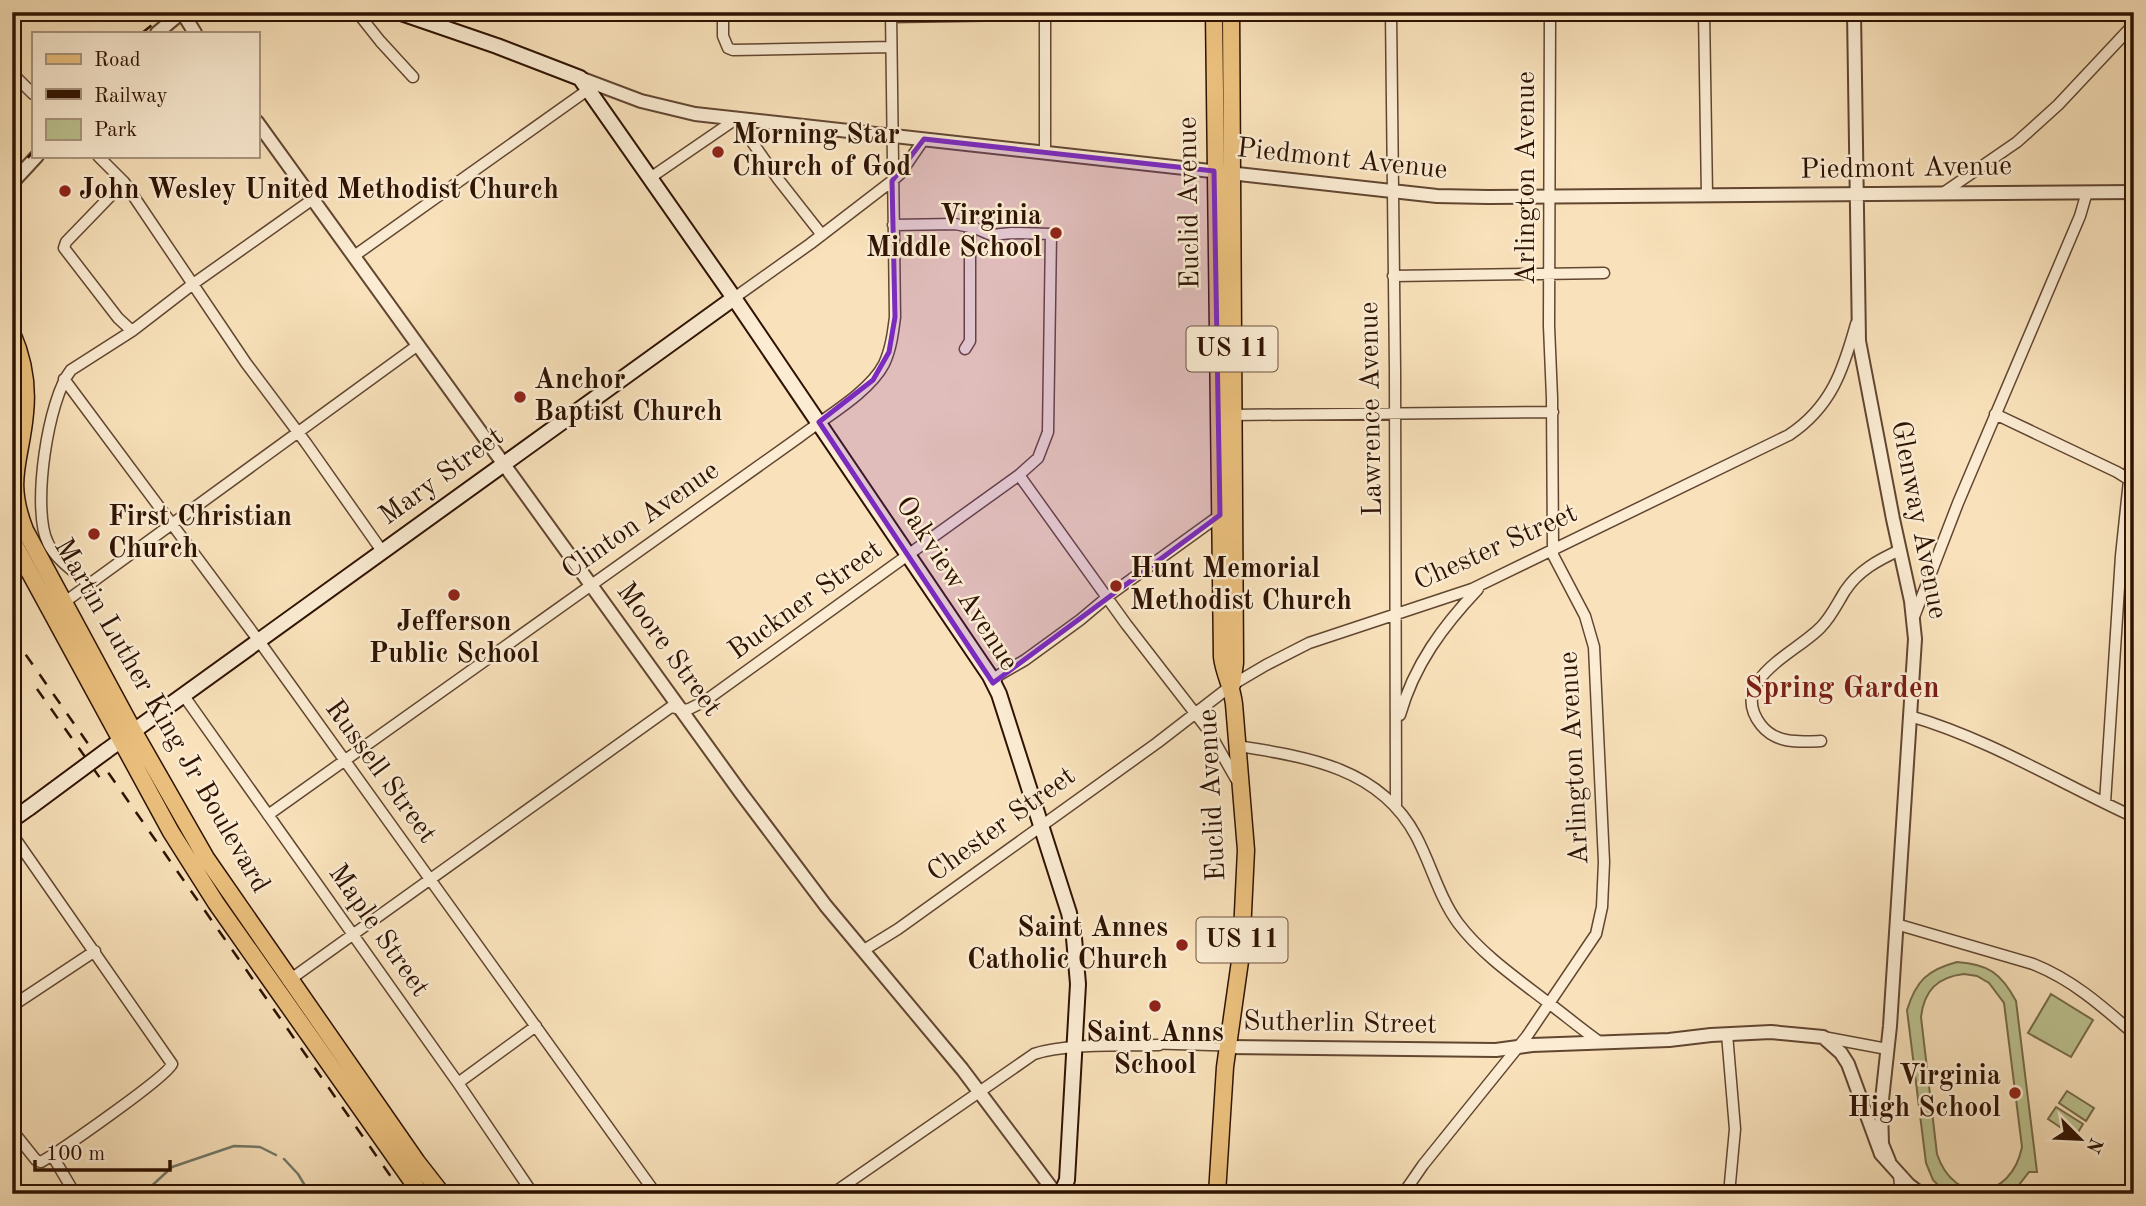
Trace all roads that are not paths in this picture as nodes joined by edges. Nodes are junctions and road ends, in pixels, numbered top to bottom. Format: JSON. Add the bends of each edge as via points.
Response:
{"nodes":[{"id":1,"x":182,"y":12,"type":"edge"},
{"id":2,"x":357,"y":12,"type":"edge"},
{"id":3,"x":398,"y":12,"type":"edge"},
{"id":4,"x":723,"y":12,"type":"edge"},
{"id":5,"x":1223,"y":12,"type":"edge"},
{"id":6,"x":1231,"y":12,"type":"edge"},
{"id":7,"x":1391,"y":12,"type":"edge"},
{"id":8,"x":1550,"y":12,"type":"edge"},
{"id":9,"x":1704,"y":12,"type":"edge"},
{"id":10,"x":1854,"y":12,"type":"edge"},
{"id":11,"x":1045,"y":13,"type":"edge"},
{"id":12,"x":1214,"y":13,"type":"edge"},
{"id":13,"x":891,"y":14,"type":"edge"},
{"id":14,"x":2134,"y":24,"type":"edge"},
{"id":15,"x":158,"y":32,"type":"edge"},
{"id":16,"x":194,"y":32,"type":"edge"},
{"id":17,"x":891,"y":47,"type":"junction"},
{"id":18,"x":12,"y":74,"type":"edge"},
{"id":19,"x":413,"y":77,"type":"dead end"},
{"id":20,"x":584,"y":84,"type":"junction"},
{"id":21,"x":32,"y":93,"type":"edge"},
{"id":22,"x":736,"y":119,"type":"junction"},
{"id":23,"x":259,"y":125,"type":"edge"},
{"id":24,"x":892,"y":136,"type":"junction"},
{"id":25,"x":924,"y":139,"type":"junction"},
{"id":26,"x":1045,"y":151,"type":"junction"},
{"id":27,"x":35,"y":158,"type":"edge"},
{"id":28,"x":100,"y":158,"type":"edge"},
{"id":29,"x":1214,"y":171,"type":"junction"},
{"id":30,"x":1232,"y":173,"type":"junction"},
{"id":31,"x":650,"y":178,"type":"junction"},
{"id":32,"x":892,"y":181,"type":"junction"},
{"id":33,"x":124,"y":182,"type":"junction"},
{"id":34,"x":12,"y":183,"type":"edge"},
{"id":35,"x":1393,"y":191,"type":"junction"},
{"id":36,"x":2087,"y":192,"type":"junction"},
{"id":37,"x":2134,"y":192,"type":"edge"},
{"id":38,"x":1857,"y":194,"type":"junction"},
{"id":39,"x":1943,"y":194,"type":"junction"},
{"id":40,"x":1550,"y":196,"type":"junction"},
{"id":41,"x":1707,"y":196,"type":"junction"},
{"id":42,"x":313,"y":199,"type":"junction"},
{"id":43,"x":893,"y":225,"type":"junction"},
{"id":44,"x":970,"y":226,"type":"junction"},
{"id":45,"x":822,"y":235,"type":"junction"},
{"id":46,"x":354,"y":256,"type":"junction"},
{"id":47,"x":1604,"y":273,"type":"dead end"},
{"id":48,"x":1549,"y":274,"type":"junction"},
{"id":49,"x":1393,"y":276,"type":"junction"},
{"id":50,"x":193,"y":284,"type":"junction"},
{"id":51,"x":734,"y":298,"type":"junction"},
{"id":52,"x":1859,"y":313,"type":"junction"},
{"id":53,"x":132,"y":331,"type":"junction"},
{"id":54,"x":12,"y":333,"type":"edge"},
{"id":55,"x":1225,"y":334,"type":"junction"},
{"id":56,"x":418,"y":345,"type":"junction"},
{"id":57,"x":965,"y":349,"type":"dead end"},
{"id":58,"x":64,"y":379,"type":"junction"},
{"id":59,"x":1553,"y":412,"type":"junction"},
{"id":60,"x":1395,"y":413,"type":"junction"},
{"id":61,"x":1226,"y":415,"type":"junction"},
{"id":62,"x":1995,"y":415,"type":"junction"},
{"id":63,"x":818,"y":422,"type":"junction"},
{"id":64,"x":297,"y":432,"type":"junction"},
{"id":65,"x":2134,"y":433,"type":"edge"},
{"id":66,"x":503,"y":464,"type":"junction"},
{"id":67,"x":1018,"y":475,"type":"junction"},
{"id":68,"x":2131,"y":481,"type":"edge"},
{"id":69,"x":1227,"y":510,"type":"junction"},
{"id":70,"x":172,"y":524,"type":"junction"},
{"id":71,"x":12,"y":540,"type":"edge"},
{"id":72,"x":1553,"y":550,"type":"junction"},
{"id":73,"x":1900,"y":550,"type":"junction"},
{"id":74,"x":382,"y":551,"type":"junction"},
{"id":75,"x":909,"y":555,"type":"junction"},
{"id":76,"x":1483,"y":583,"type":"junction"},
{"id":77,"x":90,"y":585,"type":"junction"},
{"id":78,"x":591,"y":585,"type":"junction"},
{"id":79,"x":1107,"y":598,"type":"junction"},
{"id":80,"x":57,"y":608,"type":"junction"},
{"id":81,"x":1396,"y":614,"type":"junction"},
{"id":82,"x":1914,"y":617,"type":"junction"},
{"id":83,"x":259,"y":641,"type":"junction"},
{"id":84,"x":993,"y":683,"type":"junction"},
{"id":85,"x":1231,"y":685,"type":"junction"},
{"id":86,"x":184,"y":696,"type":"junction"},
{"id":87,"x":682,"y":709,"type":"junction"},
{"id":88,"x":1194,"y":713,"type":"junction"},
{"id":89,"x":1910,"y":716,"type":"junction"},
{"id":90,"x":1397,"y":731,"type":"junction"},
{"id":91,"x":127,"y":737,"type":"junction"},
{"id":92,"x":1821,"y":741,"type":"dead end"},
{"id":93,"x":1238,"y":746,"type":"junction"},
{"id":94,"x":344,"y":761,"type":"junction"},
{"id":95,"x":1243,"y":795,"type":"junction"},
{"id":96,"x":2105,"y":803,"type":"junction"},
{"id":97,"x":13,"y":805,"type":"edge"},
{"id":98,"x":1396,"y":805,"type":"junction"},
{"id":99,"x":268,"y":815,"type":"junction"},
{"id":100,"x":2134,"y":817,"type":"edge"},
{"id":101,"x":12,"y":819,"type":"edge"},
{"id":102,"x":1041,"y":826,"type":"junction"},
{"id":103,"x":12,"y":834,"type":"edge"},
{"id":104,"x":431,"y":881,"type":"junction"},
{"id":105,"x":1896,"y":924,"type":"junction"},
{"id":106,"x":354,"y":935,"type":"junction"},
{"id":107,"x":864,"y":950,"type":"junction"},
{"id":108,"x":95,"y":951,"type":"junction"},
{"id":109,"x":283,"y":985,"type":"junction"},
{"id":110,"x":1549,"y":1004,"type":"junction"},
{"id":111,"x":12,"y":1006,"type":"edge"},
{"id":112,"x":536,"y":1026,"type":"junction"},
{"id":113,"x":1727,"y":1034,"type":"junction"},
{"id":114,"x":2134,"y":1034,"type":"edge"},
{"id":115,"x":1823,"y":1037,"type":"junction"},
{"id":116,"x":1603,"y":1044,"type":"junction"},
{"id":117,"x":1159,"y":1045,"type":"joint"},
{"id":118,"x":1228,"y":1047,"type":"junction"},
{"id":119,"x":1517,"y":1047,"type":"junction"},
{"id":120,"x":1075,"y":1048,"type":"junction"},
{"id":121,"x":1887,"y":1049,"type":"junction"},
{"id":122,"x":458,"y":1083,"type":"junction"},
{"id":123,"x":978,"y":1091,"type":"junction"},
{"id":124,"x":12,"y":1129,"type":"edge"},
{"id":125,"x":52,"y":1155,"type":"junction"},
{"id":126,"x":1889,"y":1161,"type":"junction"},
{"id":127,"x":1899,"y":1175,"type":"junction"},
{"id":128,"x":653,"y":1190,"type":"edge"},
{"id":129,"x":75,"y":1194,"type":"edge"},
{"id":130,"x":421,"y":1194,"type":"edge"},
{"id":131,"x":442,"y":1194,"type":"edge"},
{"id":132,"x":533,"y":1194,"type":"edge"},
{"id":133,"x":640,"y":1194,"type":"edge"},
{"id":134,"x":832,"y":1194,"type":"edge"},
{"id":135,"x":1058,"y":1194,"type":"edge"},
{"id":136,"x":1217,"y":1194,"type":"edge"},
{"id":137,"x":1403,"y":1194,"type":"edge"},
{"id":138,"x":1729,"y":1194,"type":"edge"},
{"id":139,"x":1901,"y":1194,"type":"edge"},
{"id":140,"x":1921,"y":1194,"type":"edge"}],
"edges":[{"from":1,"to":15,"type":"street"},
{"from":1,"to":16,"type":"street"},
{"from":2,"to":19,"type":"street"},
{"from":3,"to":20,"type":"main road","name":"Piedmont Avenue","via":[[497,46]]},
{"from":4,"to":17,"type":"street","via":[[723,36],[733,50]]},
{"from":5,"to":12,"type":"street"},
{"from":6,"to":30,"type":"main road","name":"Euclid Avenue","number":"US 11"},
{"from":7,"to":35,"type":"street","name":"Lawrence Avenue"},
{"from":8,"to":40,"type":"street","name":"Arlington Avenue"},
{"from":9,"to":41,"type":"street"},
{"from":10,"to":38,"type":"street","name":"Glenway Avenue"},
{"from":11,"to":12,"type":"street"},
{"from":11,"to":13,"type":"street"},
{"from":11,"to":26,"type":"street"},
{"from":12,"to":29,"type":"main road","name":"Euclid Avenue","number":"US 11"},
{"from":13,"to":17,"type":"street","name":"Clinton Avenue"},
{"from":14,"to":39,"type":"street","via":[[2017,142]]},
{"from":17,"to":24,"type":"street","name":"Clinton Avenue"},
{"from":18,"to":21,"type":"street"},
{"from":20,"to":22,"type":"street","name":"Piedmont Avenue","via":[[665,108]]},
{"from":20,"to":31,"type":"main road","name":"Oakview Avenue"},
{"from":20,"to":46,"type":"street"},
{"from":22,"to":24,"type":"street","name":"Piedmont Avenue"},
{"from":22,"to":31,"type":"street"},
{"from":22,"to":45,"type":"street"},
{"from":23,"to":42,"type":"street","name":"Moore Street"},
{"from":24,"to":25,"type":"street","name":"Piedmont Avenue"},
{"from":24,"to":32,"type":"street","name":"Clinton Avenue"},
{"from":25,"to":26,"type":"street","name":"Piedmont Avenue"},
{"from":25,"to":32,"type":"street","name":"Mary Street"},
{"from":26,"to":29,"type":"street","name":"Piedmont Avenue"},
{"from":27,"to":34,"type":"street"},
{"from":28,"to":33,"type":"street"},
{"from":29,"to":30,"type":"street","name":"Piedmont Avenue"},
{"from":29,"to":55,"type":"main road","name":"Euclid Avenue","number":"US 11"},
{"from":30,"to":35,"type":"street","name":"Piedmont Avenue"},
{"from":30,"to":55,"type":"main road","name":"Euclid Avenue","number":"US 11"},
{"from":31,"to":51,"type":"main road","name":"Oakview Avenue"},
{"from":32,"to":43,"type":"street","name":"Clinton Avenue"},
{"from":32,"to":45,"type":"street","name":"Mary Street"},
{"from":33,"to":50,"type":"street"},
{"from":33,"to":53,"type":"street","via":[[64,245]]},
{"from":35,"to":40,"type":"street","name":"Piedmont Avenue","via":[[1453,197]]},
{"from":35,"to":49,"type":"street","name":"Lawrence Avenue"},
{"from":36,"to":37,"type":"street","name":"Piedmont Avenue"},
{"from":36,"to":39,"type":"street","name":"Piedmont Avenue"},
{"from":36,"to":62,"type":"street"},
{"from":38,"to":39,"type":"street","name":"Piedmont Avenue"},
{"from":38,"to":41,"type":"street","name":"Piedmont Avenue"},
{"from":38,"to":52,"type":"street","name":"Glenway Avenue"},
{"from":40,"to":41,"type":"street","name":"Piedmont Avenue"},
{"from":40,"to":48,"type":"street","name":"Arlington Avenue"},
{"from":42,"to":46,"type":"street","name":"Moore Street"},
{"from":42,"to":50,"type":"street"},
{"from":43,"to":44,"type":"street"},
{"from":43,"to":63,"type":"street","name":"Clinton Avenue","via":[[895,317],[889,352],[873,380]]},
{"from":44,"to":57,"type":"street","via":[[970,341]]},
{"from":44,"to":67,"type":"street","name":"Buckner Street","via":[[991,235],[1048,232],[1052,237],[1048,432],[1038,458]]},
{"from":45,"to":51,"type":"street","name":"Mary Street"},
{"from":46,"to":56,"type":"street","name":"Moore Street"},
{"from":47,"to":48,"type":"street"},
{"from":48,"to":49,"type":"street"},
{"from":48,"to":59,"type":"street","name":"Arlington Avenue"},
{"from":49,"to":60,"type":"street","name":"Lawrence Avenue"},
{"from":50,"to":53,"type":"street"},
{"from":50,"to":64,"type":"street"},
{"from":51,"to":63,"type":"main road","name":"Oakview Avenue"},
{"from":51,"to":66,"type":"main road","name":"Mary Street"},
{"from":52,"to":72,"type":"street","name":"Chester Street","via":[[1828,397],[1806,424],[1778,442]]},
{"from":52,"to":73,"type":"street","name":"Glenway Avenue","via":[[1862,359]]},
{"from":53,"to":58,"type":"street"},
{"from":54,"to":80,"type":"main road","name":"Martin Luther King Jr Boulevard","via":[[26,398],[15,472],[16,503]]},
{"from":55,"to":61,"type":"main road","name":"Euclid Avenue","number":"US 11"},
{"from":56,"to":64,"type":"street"},
{"from":56,"to":66,"type":"street","name":"Moore Street"},
{"from":58,"to":70,"type":"street","name":"Russell Street"},
{"from":58,"to":77,"type":"street","via":[[44,458],[41,521],[51,548]]},
{"from":59,"to":60,"type":"street"},
{"from":59,"to":72,"type":"street","name":"Arlington Avenue"},
{"from":60,"to":61,"type":"street"},
{"from":60,"to":81,"type":"street","name":"Lawrence Avenue"},
{"from":61,"to":69,"type":"main road","name":"Euclid Avenue","number":"US 11"},
{"from":62,"to":68,"type":"street"},
{"from":62,"to":82,"type":"street"},
{"from":63,"to":75,"type":"main road","name":"Oakview Avenue"},
{"from":63,"to":78,"type":"street","name":"Clinton Avenue"},
{"from":64,"to":70,"type":"street"},
{"from":64,"to":74,"type":"street"},
{"from":65,"to":68,"type":"street"},
{"from":66,"to":74,"type":"main road","name":"Mary Street"},
{"from":66,"to":78,"type":"street","name":"Moore Street"},
{"from":67,"to":75,"type":"street","name":"Buckner Street"},
{"from":67,"to":79,"type":"street"},
{"from":68,"to":96,"type":"street"},
{"from":69,"to":79,"type":"street"},
{"from":69,"to":85,"type":"main road","name":"Euclid Avenue","number":"US 11","via":[[1228,595],[1222,657]]},
{"from":70,"to":77,"type":"street"},
{"from":70,"to":83,"type":"street","name":"Russell Street"},
{"from":71,"to":80,"type":"main road","name":"Martin Luther King Jr Boulevard"},
{"from":72,"to":76,"type":"street","name":"Chester Street"},
{"from":72,"to":110,"type":"street","name":"Arlington Avenue","via":[[1585,616],[1594,647],[1604,863],[1596,934]]},
{"from":73,"to":82,"type":"street","name":"Glenway Avenue"},
{"from":73,"to":92,"type":"street","via":[[1863,571],[1821,628],[1773,664],[1755,688],[1755,715],[1768,732],[1797,742]]},
{"from":74,"to":83,"type":"main road","name":"Mary Street"},
{"from":75,"to":84,"type":"main road","name":"Oakview Avenue"},
{"from":75,"to":87,"type":"street","name":"Buckner Street","via":[[705,701]]},
{"from":76,"to":81,"type":"street","name":"Chester Street"},
{"from":76,"to":90,"type":"street","via":[[1449,619],[1426,653]]},
{"from":77,"to":80,"type":"street"},
{"from":78,"to":87,"type":"street","name":"Moore Street"},
{"from":78,"to":94,"type":"street","name":"Clinton Avenue"},
{"from":79,"to":84,"type":"street"},
{"from":79,"to":88,"type":"street"},
{"from":80,"to":91,"type":"main road","name":"Martin Luther King Jr Boulevard"},
{"from":81,"to":85,"type":"street","name":"Chester Street","via":[[1309,643]]},
{"from":81,"to":90,"type":"street","name":"Lawrence Avenue"},
{"from":82,"to":89,"type":"street","name":"Glenway Avenue"},
{"from":83,"to":86,"type":"main road","name":"Mary Street"},
{"from":83,"to":94,"type":"street","name":"Russell Street"},
{"from":84,"to":102,"type":"main road","name":"Oakview Avenue"},
{"from":85,"to":88,"type":"street","name":"Chester Street"},
{"from":85,"to":93,"type":"main road","name":"Euclid Avenue","number":"US 11"},
{"from":86,"to":91,"type":"main road","name":"Mary Street"},
{"from":86,"to":99,"type":"street","name":"Maple Street"},
{"from":87,"to":104,"type":"street","name":"Buckner Street","via":[[671,707]]},
{"from":87,"to":107,"type":"street","name":"Moore Street","via":[[809,884]]},
{"from":88,"to":95,"type":"street","via":[[1223,753]]},
{"from":88,"to":102,"type":"street","name":"Chester Street"},
{"from":89,"to":96,"type":"street","via":[[1981,742]]},
{"from":89,"to":105,"type":"street","name":"Glenway Avenue"},
{"from":90,"to":98,"type":"street","name":"Lawrence Avenue"},
{"from":91,"to":101,"type":"main road","name":"Mary Street","bridge":true},
{"from":91,"to":109,"type":"main road","name":"Martin Luther King Jr Boulevard"},
{"from":93,"to":95,"type":"main road","name":"Euclid Avenue","number":"US 11"},
{"from":93,"to":98,"type":"street","via":[[1345,771],[1374,786]]},
{"from":94,"to":99,"type":"street","name":"Clinton Avenue"},
{"from":94,"to":104,"type":"street","name":"Russell Street"},
{"from":95,"to":118,"type":"main road","name":"Euclid Avenue","number":"US 11","via":[[1244,912]]},
{"from":96,"to":100,"type":"street"},
{"from":97,"to":101,"type":"street"},
{"from":98,"to":110,"type":"street","via":[[1458,922]]},
{"from":99,"to":106,"type":"street","name":"Maple Street"},
{"from":102,"to":107,"type":"street","name":"Chester Street"},
{"from":102,"to":120,"type":"main road","name":"Oakview Avenue","via":[[1074,937],[1078,982]]},
{"from":103,"to":108,"type":"street"},
{"from":104,"to":106,"type":"street","name":"Buckner Street"},
{"from":104,"to":112,"type":"street","name":"Russell Street"},
{"from":105,"to":114,"type":"street","via":[[2051,971],[2084,991]]},
{"from":105,"to":121,"type":"street","name":"Glenway Avenue"},
{"from":106,"to":109,"type":"street","name":"Buckner Street"},
{"from":106,"to":122,"type":"street","name":"Maple Street"},
{"from":107,"to":123,"type":"street","name":"Moore Street"},
{"from":108,"to":111,"type":"street"},
{"from":108,"to":125,"type":"street","via":[[172,1064],[169,1071]]},
{"from":109,"to":130,"type":"main road","name":"Martin Luther King Jr Boulevard"},
{"from":109,"to":131,"type":"main road","name":"Martin Luther King Jr Boulevard"},
{"from":110,"to":116,"type":"street"},
{"from":110,"to":119,"type":"street","name":"Arlington Avenue"},
{"from":112,"to":122,"type":"street"},
{"from":112,"to":128,"type":"street","name":"Russell Street"},
{"from":113,"to":115,"type":"street","name":"Sutherlin Street"},
{"from":113,"to":116,"type":"street","name":"Sutherlin Street"},
{"from":113,"to":138,"type":"street","via":[[1735,1129]]},
{"from":115,"to":121,"type":"street"},
{"from":115,"to":126,"type":"street","via":[[1848,1064],[1877,1147]]},
{"from":116,"to":119,"type":"street","name":"Sutherlin Street"},
{"from":117,"to":118,"type":"street","name":"Sutherlin Street"},
{"from":117,"to":120,"type":"street","name":"Sutherlin Street"},
{"from":118,"to":119,"type":"street","name":"Sutherlin Street"},
{"from":118,"to":136,"type":"main road","name":"Euclid Avenue","number":"US 11"},
{"from":119,"to":137,"type":"street","name":"Arlington Avenue"},
{"from":120,"to":123,"type":"street","name":"Sutherlin Street","via":[[1034,1054]]},
{"from":120,"to":135,"type":"main road","name":"Oakview Avenue","via":[[1067,1180]]},
{"from":121,"to":126,"type":"street","name":"Glenway Avenue","via":[[1881,1131]]},
{"from":122,"to":132,"type":"street","name":"Maple Street"},
{"from":123,"to":134,"type":"street","name":"Sutherlin Street"},
{"from":123,"to":135,"type":"street","name":"Moore Street"},
{"from":124,"to":125,"type":"street","via":[[41,1163]]},
{"from":125,"to":129,"type":"street"},
{"from":126,"to":127,"type":"street"},
{"from":127,"to":139,"type":"street"},
{"from":127,"to":140,"type":"street"},
{"from":128,"to":133,"type":"street"}]}
